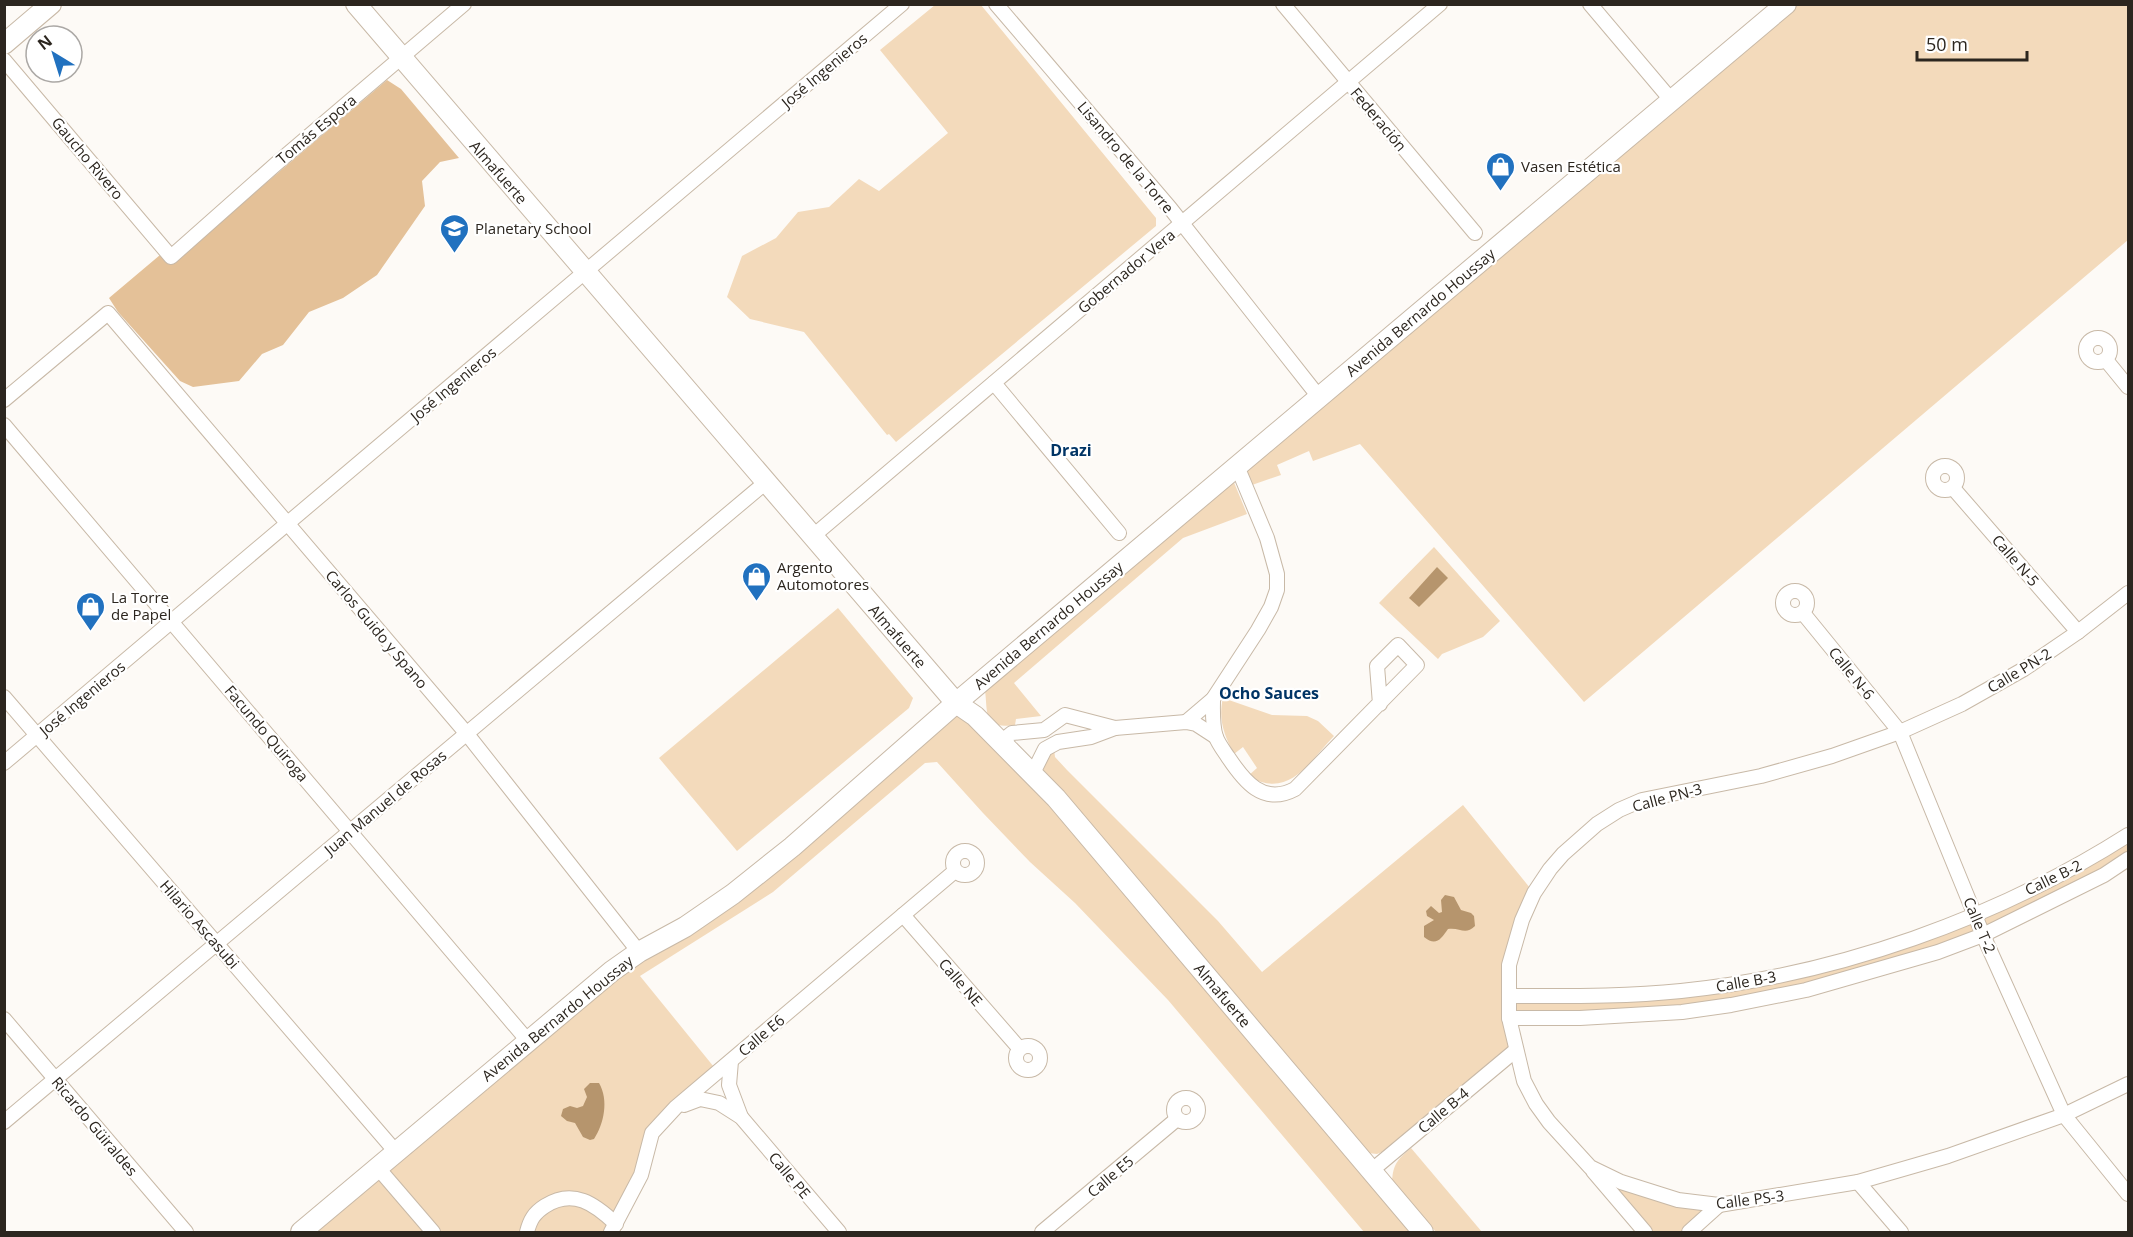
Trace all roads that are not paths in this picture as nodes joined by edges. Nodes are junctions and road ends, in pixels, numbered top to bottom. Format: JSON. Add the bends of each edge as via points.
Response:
{"nodes":[{"id":1,"x":356,"y":4,"type":"edge"},
{"id":2,"x":464,"y":4,"type":"edge"},
{"id":3,"x":902,"y":4,"type":"edge"},
{"id":4,"x":996,"y":4,"type":"edge"},
{"id":5,"x":1283,"y":4,"type":"edge"},
{"id":6,"x":1440,"y":4,"type":"edge"},
{"id":7,"x":1590,"y":4,"type":"edge"},
{"id":8,"x":1786,"y":4,"type":"edge"},
{"id":9,"x":40,"y":8,"type":"edge"},
{"id":10,"x":4,"y":44,"type":"edge"},
{"id":11,"x":401,"y":58,"type":"junction"},
{"id":12,"x":4,"y":60,"type":"edge"},
{"id":13,"x":1349,"y":82,"type":"junction"},
{"id":14,"x":1672,"y":101,"type":"junction"},
{"id":15,"x":1182,"y":224,"type":"junction"},
{"id":16,"x":1475,"y":233,"type":"dead end"},
{"id":17,"x":171,"y":257,"type":"joint"},
{"id":18,"x":585,"y":272,"type":"junction"},
{"id":19,"x":2106,"y":360,"type":"dead end"},
{"id":20,"x":994,"y":383,"type":"junction"},
{"id":21,"x":2128,"y":387,"type":"edge"},
{"id":22,"x":1319,"y":397,"type":"junction"},
{"id":23,"x":4,"y":400,"type":"edge"},
{"id":24,"x":4,"y":425,"type":"edge"},
{"id":25,"x":1238,"y":466,"type":"junction"},
{"id":26,"x":765,"y":483,"type":"junction"},
{"id":27,"x":1953,"y":488,"type":"dead end"},
{"id":28,"x":288,"y":524,"type":"junction"},
{"id":29,"x":1119,"y":533,"type":"dead end"},
{"id":30,"x":812,"y":537,"type":"junction"},
{"id":31,"x":2128,"y":593,"type":"edge"},
{"id":32,"x":1803,"y":613,"type":"dead end"},
{"id":33,"x":172,"y":622,"type":"junction"},
{"id":34,"x":2078,"y":632,"type":"junction"},
{"id":35,"x":4,"y":697,"type":"edge"},
{"id":36,"x":1213,"y":699,"type":"junction"},
{"id":37,"x":956,"y":703,"type":"junction"},
{"id":38,"x":1380,"y":704,"type":"dead end"},
{"id":39,"x":1186,"y":722,"type":"junction"},
{"id":40,"x":1114,"y":728,"type":"junction"},
{"id":41,"x":1044,"y":730,"type":"junction"},
{"id":42,"x":1900,"y":732,"type":"junction"},
{"id":43,"x":466,"y":734,"type":"junction"},
{"id":44,"x":38,"y":735,"type":"junction"},
{"id":45,"x":1216,"y":736,"type":"junction"},
{"id":46,"x":1002,"y":741,"type":"junction"},
{"id":47,"x":1045,"y":749,"type":"junction"},
{"id":48,"x":4,"y":763,"type":"edge"},
{"id":49,"x":1033,"y":773,"type":"junction"},
{"id":50,"x":350,"y":832,"type":"junction"},
{"id":51,"x":2128,"y":835,"type":"edge"},
{"id":52,"x":2128,"y":859,"type":"edge"},
{"id":53,"x":956,"y":872,"type":"dead end"},
{"id":54,"x":903,"y":915,"type":"junction"},
{"id":55,"x":1976,"y":915,"type":"junction"},
{"id":56,"x":1983,"y":935,"type":"junction"},
{"id":57,"x":217,"y":944,"type":"junction"},
{"id":58,"x":639,"y":952,"type":"junction"},
{"id":59,"x":1729,"y":985,"type":"junction"},
{"id":60,"x":1509,"y":996,"type":"junction"},
{"id":61,"x":1731,"y":1005,"type":"junction"},
{"id":62,"x":4,"y":1018,"type":"edge"},
{"id":63,"x":1511,"y":1024,"type":"junction"},
{"id":64,"x":528,"y":1041,"type":"junction"},
{"id":65,"x":1019,"y":1048,"type":"dead end"},
{"id":66,"x":1516,"y":1050,"type":"junction"},
{"id":67,"x":731,"y":1061,"type":"junction"},
{"id":68,"x":56,"y":1079,"type":"junction"},
{"id":69,"x":2128,"y":1084,"type":"edge"},
{"id":70,"x":676,"y":1107,"type":"junction"},
{"id":71,"x":2064,"y":1115,"type":"junction"},
{"id":72,"x":741,"y":1117,"type":"junction"},
{"id":73,"x":1177,"y":1119,"type":"dead end"},
{"id":74,"x":4,"y":1122,"type":"edge"},
{"id":75,"x":396,"y":1152,"type":"junction"},
{"id":76,"x":1590,"y":1167,"type":"junction"},
{"id":77,"x":378,"y":1168,"type":"junction"},
{"id":78,"x":1371,"y":1171,"type":"junction"},
{"id":79,"x":1858,"y":1182,"type":"junction"},
{"id":80,"x":2128,"y":1194,"type":"edge"},
{"id":81,"x":1719,"y":1205,"type":"junction"},
{"id":82,"x":614,"y":1228,"type":"edge"},
{"id":83,"x":186,"y":1233,"type":"edge"},
{"id":84,"x":301,"y":1233,"type":"edge"},
{"id":85,"x":433,"y":1233,"type":"edge"},
{"id":86,"x":527,"y":1233,"type":"edge"},
{"id":87,"x":839,"y":1233,"type":"edge"},
{"id":88,"x":1042,"y":1233,"type":"edge"},
{"id":89,"x":1423,"y":1233,"type":"edge"},
{"id":90,"x":1645,"y":1233,"type":"edge"},
{"id":91,"x":1689,"y":1233,"type":"edge"},
{"id":92,"x":1901,"y":1233,"type":"edge"}],
"edges":[{"from":1,"to":11,"type":"main road","name":"Almafuerte"},
{"from":2,"to":11,"type":"street","name":"Tomás Espora"},
{"from":3,"to":18,"type":"street","name":"José Ingenieros"},
{"from":4,"to":15,"type":"street","name":"Lisandro de la Torre"},
{"from":5,"to":13,"type":"street","name":"Federación"},
{"from":6,"to":13,"type":"street","name":"Gobernador Vera"},
{"from":7,"to":14,"type":"street"},
{"from":8,"to":14,"type":"main road","name":"Avenida Bernardo Houssay"},
{"from":9,"to":10,"type":"main road"},
{"from":11,"to":17,"type":"street","name":"Tomás Espora"},
{"from":11,"to":18,"type":"main road","name":"Almafuerte"},
{"from":12,"to":17,"type":"street","name":"Gaucho Rivero"},
{"from":13,"to":15,"type":"street","name":"Gobernador Vera"},
{"from":13,"to":16,"type":"street","name":"Federación"},
{"from":14,"to":22,"type":"main road","name":"Avenida Bernardo Houssay"},
{"from":15,"to":20,"type":"street","name":"Gobernador Vera"},
{"from":15,"to":22,"type":"street","name":"Lisandro de la Torre"},
{"from":18,"to":26,"type":"main road","name":"Almafuerte"},
{"from":18,"to":28,"type":"street","name":"José Ingenieros"},
{"from":19,"to":21,"type":"street"},
{"from":20,"to":29,"type":"street"},
{"from":20,"to":30,"type":"street","name":"Gobernador Vera"},
{"from":22,"to":25,"type":"main road","name":"Avenida Bernardo Houssay"},
{"from":23,"to":28,"type":"street","name":"Carlos Guido y Spano","via":[[108,313]]},
{"from":24,"to":33,"type":"street","name":"Facundo Quiroga"},
{"from":25,"to":36,"type":"street","via":[[1267,538],[1277,574],[1277,590],[1258,630]]},
{"from":25,"to":37,"type":"main road","name":"Avenida Bernardo Houssay"},
{"from":26,"to":30,"type":"main road","name":"Almafuerte"},
{"from":26,"to":43,"type":"street","name":"Juan Manuel de Rosas"},
{"from":27,"to":34,"type":"street","name":"Calle N-5"},
{"from":28,"to":33,"type":"street","name":"José Ingenieros"},
{"from":28,"to":43,"type":"street","name":"Carlos Guido y Spano"},
{"from":30,"to":37,"type":"main road","name":"Almafuerte"},
{"from":31,"to":34,"type":"street","name":"Calle PN-2"},
{"from":32,"to":42,"type":"street","name":"Calle N-6"},
{"from":33,"to":44,"type":"street","name":"José Ingenieros"},
{"from":33,"to":50,"type":"street","name":"Facundo Quiroga"},
{"from":34,"to":42,"type":"street","name":"Calle PN-2","via":[[1962,704]]},
{"from":35,"to":44,"type":"street","name":"Hilario Ascasubi"},
{"from":36,"to":39,"type":"street"},
{"from":36,"to":45,"type":"street"},
{"from":37,"to":46,"type":"main road","name":"Almafuerte"},
{"from":37,"to":58,"type":"main road","name":"Avenida Bernardo Houssay","via":[[792,847],[685,927]]},
{"from":38,"to":45,"type":"street","via":[[1287,793],[1257,790],[1242,778]]},
{"from":39,"to":40,"type":"street"},
{"from":39,"to":45,"type":"street"},
{"from":40,"to":41,"type":"street","via":[[1065,715]]},
{"from":40,"to":47,"type":"street"},
{"from":41,"to":46,"type":"street","via":[[1012,733]]},
{"from":41,"to":47,"type":"street"},
{"from":42,"to":55,"type":"street","name":"Calle T-2"},
{"from":42,"to":60,"type":"street","name":"Calle PN-3","via":[[1781,770],[1642,800],[1597,824],[1550,868],[1534,894],[1509,965]]},
{"from":43,"to":50,"type":"street","name":"Juan Manuel de Rosas"},
{"from":43,"to":58,"type":"street","name":"Carlos Guido y Spano"},
{"from":44,"to":48,"type":"street","name":"José Ingenieros"},
{"from":44,"to":57,"type":"street","name":"Hilario Ascasubi"},
{"from":46,"to":49,"type":"main road","name":"Almafuerte"},
{"from":47,"to":49,"type":"street"},
{"from":49,"to":78,"type":"main road","name":"Almafuerte"},
{"from":50,"to":57,"type":"street","name":"Juan Manuel de Rosas"},
{"from":50,"to":64,"type":"street","name":"Facundo Quiroga"},
{"from":51,"to":55,"type":"street","name":"Calle B-2","via":[[2094,857]]},
{"from":52,"to":56,"type":"street","name":"Calle B-2","via":[[2104,875]]},
{"from":53,"to":54,"type":"street","name":"Calle E6"},
{"from":54,"to":65,"type":"street","name":"Calle NE"},
{"from":54,"to":67,"type":"street","name":"Calle E6"},
{"from":55,"to":56,"type":"street","name":"Calle T-2"},
{"from":55,"to":59,"type":"street","name":"Calle B-3","via":[[1847,958]]},
{"from":56,"to":61,"type":"street","name":"Calle B-3","via":[[1875,971]]},
{"from":56,"to":71,"type":"street","name":"Calle T-2"},
{"from":57,"to":68,"type":"street","name":"Juan Manuel de Rosas"},
{"from":57,"to":75,"type":"street","name":"Hilario Ascasubi"},
{"from":58,"to":64,"type":"main road","name":"Avenida Bernardo Houssay"},
{"from":59,"to":60,"type":"street","name":"Calle B-3","via":[[1633,995]]},
{"from":59,"to":61,"type":"street"},
{"from":60,"to":63,"type":"street","name":"Calle PS-3"},
{"from":61,"to":63,"type":"street","name":"Calle B-3","via":[[1632,1016],[1528,1018]]},
{"from":62,"to":68,"type":"street","name":"Ricardo Güiraldes"},
{"from":63,"to":66,"type":"street","name":"Calle PS-3"},
{"from":64,"to":75,"type":"main road","name":"Avenida Bernardo Houssay"},
{"from":66,"to":76,"type":"street","name":"Calle PS-3","via":[[1536,1104]]},
{"from":66,"to":78,"type":"street","name":"Calle B-4"},
{"from":67,"to":70,"type":"street","name":"Calle E6"},
{"from":67,"to":72,"type":"street","name":"Calle PE","via":[[729,1084]]},
{"from":68,"to":74,"type":"street","name":"Juan Manuel de Rosas"},
{"from":68,"to":83,"type":"street","name":"Ricardo Güiraldes"},
{"from":69,"to":71,"type":"street","name":"Calle PS-3"},
{"from":70,"to":72,"type":"street","name":"Calle PE","via":[[700,1099],[719,1103]]},
{"from":70,"to":82,"type":"street","name":"Calle E6","via":[[652,1132],[640,1175]]},
{"from":71,"to":79,"type":"street","name":"Calle PS-3","via":[[1948,1156]]},
{"from":71,"to":80,"type":"street","name":"Calle T-2"},
{"from":72,"to":87,"type":"street","name":"Calle PE"},
{"from":73,"to":88,"type":"street","name":"Calle E5"},
{"from":75,"to":77,"type":"main road","name":"Avenida Bernardo Houssay"},
{"from":76,"to":81,"type":"street","name":"Calle PS-3","via":[[1621,1182],[1677,1200]]},
{"from":76,"to":90,"type":"street"},
{"from":77,"to":84,"type":"main road","name":"Avenida Bernardo Houssay"},
{"from":77,"to":85,"type":"street"},
{"from":78,"to":89,"type":"main road","name":"Almafuerte"},
{"from":79,"to":81,"type":"street","name":"Calle PS-3"},
{"from":79,"to":92,"type":"street"},
{"from":81,"to":91,"type":"street"},
{"from":82,"to":86,"type":"street","via":[[592,1205],[562,1198],[538,1210]]}]}
